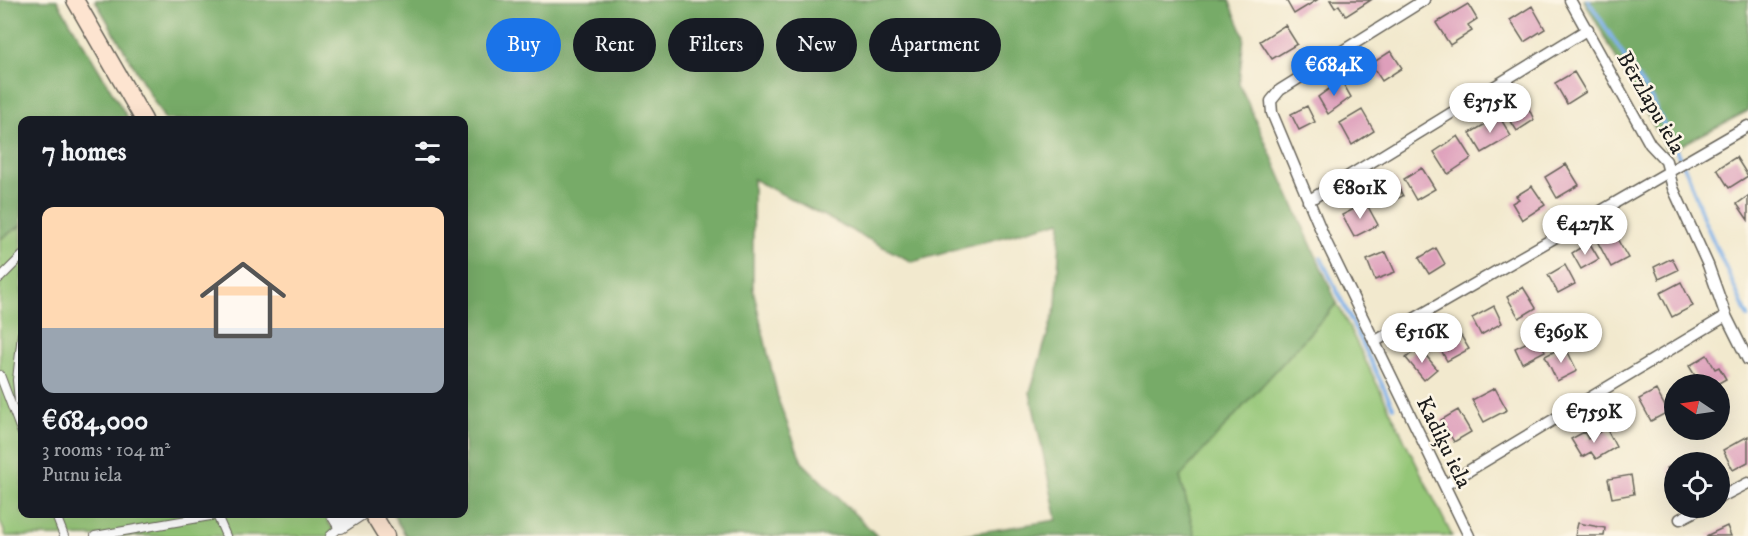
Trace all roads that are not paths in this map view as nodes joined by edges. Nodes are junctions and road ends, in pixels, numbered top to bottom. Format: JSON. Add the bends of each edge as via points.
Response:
{"nodes":[{"id":1,"x":75,"y":0,"type":"edge"},
{"id":2,"x":1424,"y":0,"type":"edge"},
{"id":3,"x":1570,"y":0,"type":"edge"},
{"id":4,"x":1588,"y":29,"type":"junction"},
{"id":5,"x":142,"y":116,"type":"edge"},
{"id":6,"x":1748,"y":126,"type":"edge"},
{"id":7,"x":1669,"y":169,"type":"junction"},
{"id":8,"x":1308,"y":201,"type":"junction"},
{"id":9,"x":18,"y":260,"type":"edge"},
{"id":10,"x":0,"y":278,"type":"edge"},
{"id":11,"x":1726,"y":316,"type":"junction"},
{"id":12,"x":1374,"y":342,"type":"junction"},
{"id":13,"x":1748,"y":360,"type":"edge"},
{"id":14,"x":0,"y":375,"type":"edge"},
{"id":15,"x":8,"y":397,"type":"junction"},
{"id":16,"x":18,"y":401,"type":"edge"},
{"id":17,"x":18,"y":423,"type":"edge"},
{"id":18,"x":1748,"y":483,"type":"edge"},
{"id":19,"x":1444,"y":485,"type":"junction"},
{"id":20,"x":1730,"y":492,"type":"edge"},
{"id":21,"x":57,"y":518,"type":"edge"},
{"id":22,"x":194,"y":518,"type":"edge"},
{"id":23,"x":218,"y":518,"type":"edge"},
{"id":24,"x":334,"y":518,"type":"edge"},
{"id":25,"x":354,"y":518,"type":"edge"},
{"id":26,"x":375,"y":518,"type":"edge"},
{"id":27,"x":335,"y":533,"type":"edge"},
{"id":28,"x":64,"y":536,"type":"edge"},
{"id":29,"x":95,"y":536,"type":"edge"},
{"id":30,"x":226,"y":536,"type":"edge"},
{"id":31,"x":386,"y":536,"type":"edge"},
{"id":32,"x":1469,"y":536,"type":"edge"}],
"edges":[{"from":1,"to":5,"type":"main road"},
{"from":2,"to":8,"type":"street","name":"Kadiķu iela","via":[[1280,90],[1271,101],[1275,125]]},
{"from":3,"to":4,"type":"street","name":"Bērzlapu iela"},
{"from":4,"to":7,"type":"street","name":"Bērzlapu iela","via":[[1650,144]]},
{"from":4,"to":8,"type":"street"},
{"from":6,"to":7,"type":"street"},
{"from":7,"to":11,"type":"street","name":"Bērzlapu iela","via":[[1673,188]]},
{"from":7,"to":12,"type":"street"},
{"from":8,"to":12,"type":"street","name":"Kadiķu iela"},
{"from":9,"to":10,"type":"street"},
{"from":11,"to":13,"type":"street","name":"Bērzlapu iela"},
{"from":11,"to":19,"type":"street"},
{"from":12,"to":19,"type":"street","name":"Kadiķu iela"},
{"from":14,"to":15,"type":"street"},
{"from":15,"to":16,"type":"street"},
{"from":15,"to":17,"type":"street"},
{"from":18,"to":20,"type":"street"},
{"from":19,"to":32,"type":"street","name":"Kadiķu iela"},
{"from":21,"to":28,"type":"street"},
{"from":22,"to":29,"type":"street"},
{"from":23,"to":30,"type":"street"},
{"from":24,"to":27,"type":"street"},
{"from":25,"to":27,"type":"street"},
{"from":26,"to":31,"type":"main road"}]}
